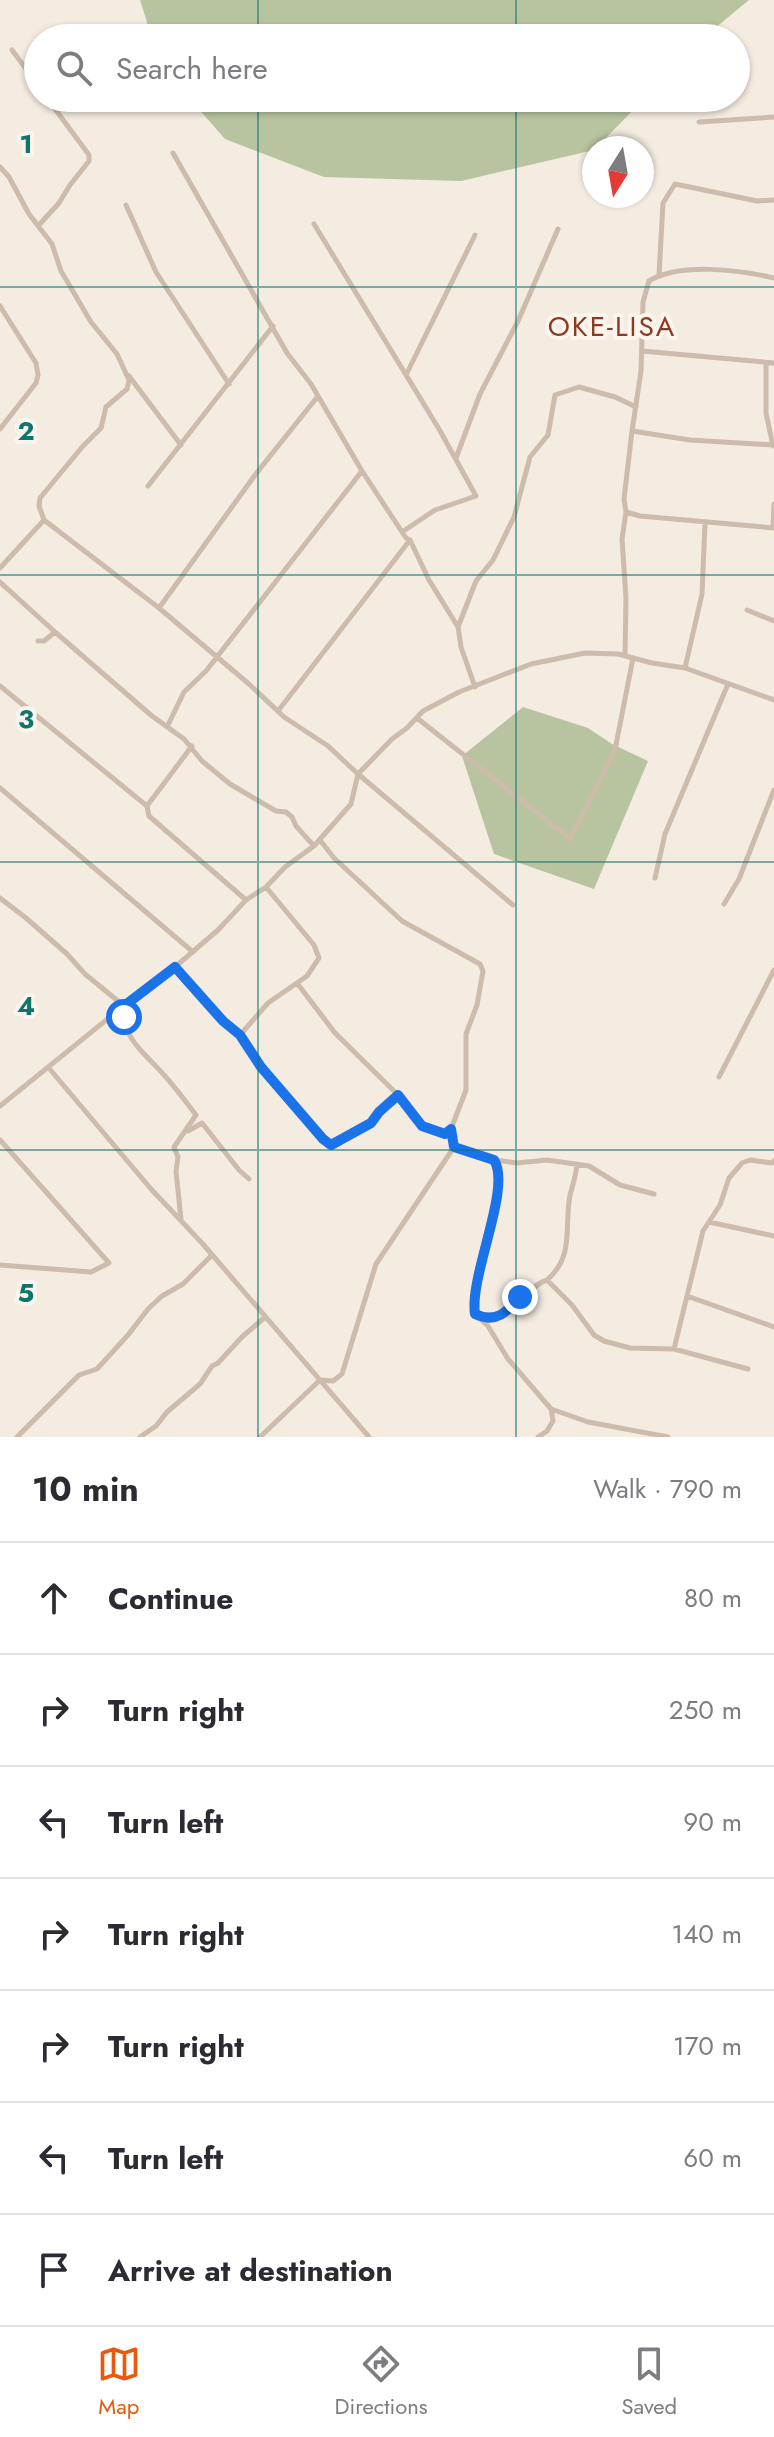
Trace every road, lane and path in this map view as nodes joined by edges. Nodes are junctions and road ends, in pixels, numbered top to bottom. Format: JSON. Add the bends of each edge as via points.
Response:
{"nodes":[{"id":1,"x":12,"y":50,"type":"dead end"},
{"id":2,"x":24,"y":66,"type":"edge"},
{"id":3,"x":57,"y":112,"type":"edge"},
{"id":4,"x":774,"y":117,"type":"edge"},
{"id":5,"x":699,"y":122,"type":"dead end"},
{"id":6,"x":173,"y":153,"type":"dead end"},
{"id":7,"x":0,"y":167,"type":"edge"},
{"id":8,"x":774,"y":200,"type":"edge"},
{"id":9,"x":126,"y":205,"type":"dead end"},
{"id":10,"x":314,"y":224,"type":"dead end"},
{"id":11,"x":39,"y":225,"type":"junction"},
{"id":12,"x":558,"y":229,"type":"dead end"},
{"id":13,"x":475,"y":235,"type":"dead end"},
{"id":14,"x":659,"y":275,"type":"junction"},
{"id":15,"x":774,"y":278,"type":"edge"},
{"id":16,"x":0,"y":306,"type":"edge"},
{"id":17,"x":273,"y":326,"type":"junction"},
{"id":18,"x":642,"y":351,"type":"junction"},
{"id":19,"x":766,"y":363,"type":"junction"},
{"id":20,"x":774,"y":363,"type":"edge"},
{"id":21,"x":406,"y":375,"type":"junction"},
{"id":22,"x":129,"y":376,"type":"junction"},
{"id":23,"x":229,"y":384,"type":"junction"},
{"id":24,"x":318,"y":396,"type":"junction"},
{"id":25,"x":636,"y":407,"type":"junction"},
{"id":26,"x":0,"y":429,"type":"edge"},
{"id":27,"x":632,"y":431,"type":"junction"},
{"id":28,"x":181,"y":445,"type":"junction"},
{"id":29,"x":774,"y":446,"type":"edge"},
{"id":30,"x":455,"y":459,"type":"junction"},
{"id":31,"x":362,"y":471,"type":"junction"},
{"id":32,"x":148,"y":486,"type":"dead end"},
{"id":33,"x":774,"y":504,"type":"edge"},
{"id":34,"x":626,"y":512,"type":"junction"},
{"id":35,"x":44,"y":520,"type":"junction"},
{"id":36,"x":705,"y":523,"type":"junction"},
{"id":37,"x":774,"y":528,"type":"edge"},
{"id":38,"x":402,"y":532,"type":"junction"},
{"id":39,"x":410,"y":540,"type":"junction"},
{"id":40,"x":0,"y":568,"type":"edge"},
{"id":41,"x":0,"y":582,"type":"edge"},
{"id":42,"x":159,"y":608,"type":"junction"},
{"id":43,"x":747,"y":610,"type":"dead end"},
{"id":44,"x":774,"y":621,"type":"edge"},
{"id":45,"x":458,"y":627,"type":"junction"},
{"id":46,"x":55,"y":632,"type":"junction"},
{"id":47,"x":38,"y":641,"type":"dead end"},
{"id":48,"x":625,"y":656,"type":"junction"},
{"id":49,"x":216,"y":657,"type":"junction"},
{"id":50,"x":633,"y":658,"type":"junction"},
{"id":51,"x":685,"y":668,"type":"junction"},
{"id":52,"x":728,"y":684,"type":"junction"},
{"id":53,"x":0,"y":686,"type":"edge"},
{"id":54,"x":475,"y":687,"type":"junction"},
{"id":55,"x":774,"y":700,"type":"edge"},
{"id":56,"x":278,"y":711,"type":"junction"},
{"id":57,"x":417,"y":718,"type":"junction"},
{"id":58,"x":167,"y":727,"type":"junction"},
{"id":59,"x":192,"y":746,"type":"junction"},
{"id":60,"x":358,"y":774,"type":"junction"},
{"id":61,"x":0,"y":788,"type":"edge"},
{"id":62,"x":774,"y":790,"type":"edge"},
{"id":63,"x":147,"y":806,"type":"junction"},
{"id":64,"x":320,"y":840,"type":"junction"},
{"id":65,"x":314,"y":846,"type":"junction"},
{"id":66,"x":655,"y":878,"type":"dead end"},
{"id":67,"x":266,"y":887,"type":"junction"},
{"id":68,"x":0,"y":898,"type":"edge"},
{"id":69,"x":246,"y":900,"type":"junction"},
{"id":70,"x":724,"y":904,"type":"dead end"},
{"id":71,"x":513,"y":905,"type":"dead end"},
{"id":72,"x":193,"y":952,"type":"junction"},
{"id":73,"x":175,"y":967,"type":"junction"},
{"id":74,"x":774,"y":970,"type":"edge"},
{"id":75,"x":297,"y":983,"type":"junction"},
{"id":76,"x":124,"y":1006,"type":"junction"},
{"id":77,"x":240,"y":1035,"type":"junction"},
{"id":78,"x":48,"y":1067,"type":"junction"},
{"id":79,"x":719,"y":1077,"type":"dead end"},
{"id":80,"x":398,"y":1095,"type":"junction"},
{"id":81,"x":0,"y":1106,"type":"edge"},
{"id":82,"x":451,"y":1129,"type":"junction"},
{"id":83,"x":0,"y":1140,"type":"edge"},
{"id":84,"x":174,"y":1147,"type":"junction"},
{"id":85,"x":454,"y":1147,"type":"junction"},
{"id":86,"x":494,"y":1160,"type":"junction"},
{"id":87,"x":774,"y":1161,"type":"edge"},
{"id":88,"x":577,"y":1164,"type":"junction"},
{"id":89,"x":249,"y":1179,"type":"dead end"},
{"id":90,"x":654,"y":1194,"type":"dead end"},
{"id":91,"x":181,"y":1220,"type":"junction"},
{"id":92,"x":709,"y":1222,"type":"junction"},
{"id":93,"x":774,"y":1236,"type":"edge"},
{"id":94,"x":212,"y":1255,"type":"junction"},
{"id":95,"x":0,"y":1265,"type":"edge"},
{"id":96,"x":547,"y":1280,"type":"junction"},
{"id":97,"x":687,"y":1296,"type":"junction"},
{"id":98,"x":475,"y":1314,"type":"junction"},
{"id":99,"x":265,"y":1317,"type":"junction"},
{"id":100,"x":774,"y":1327,"type":"edge"},
{"id":101,"x":674,"y":1349,"type":"junction"},
{"id":102,"x":748,"y":1369,"type":"dead end"},
{"id":103,"x":320,"y":1380,"type":"junction"},
{"id":104,"x":551,"y":1409,"type":"junction"},
{"id":105,"x":17,"y":1437,"type":"edge"},
{"id":106,"x":140,"y":1437,"type":"edge"},
{"id":107,"x":261,"y":1437,"type":"edge"},
{"id":108,"x":369,"y":1437,"type":"edge"},
{"id":109,"x":538,"y":1437,"type":"edge"},
{"id":110,"x":668,"y":1437,"type":"edge"}],
"edges":[{"from":1,"to":2,"type":"street"},
{"from":3,"to":11,"type":"street","via":[[89,161]]},
{"from":4,"to":5,"type":"street"},
{"from":6,"to":17,"type":"street"},
{"from":7,"to":11,"type":"street"},
{"from":8,"to":14,"type":"street","via":[[675,184],[663,203]]},
{"from":9,"to":23,"type":"street","via":[[156,272]]},
{"from":10,"to":21,"type":"street"},
{"from":11,"to":22,"type":"street","via":[[91,322]]},
{"from":12,"to":30,"type":"street"},
{"from":13,"to":21,"type":"street"},
{"from":14,"to":15,"type":"street","via":[[715,270]]},
{"from":14,"to":18,"type":"street","via":[[649,281],[643,302]]},
{"from":16,"to":26,"type":"street","via":[[36,363],[38,375]]},
{"from":17,"to":23,"type":"street"},
{"from":17,"to":24,"type":"street"},
{"from":18,"to":19,"type":"street"},
{"from":18,"to":25,"type":"street"},
{"from":19,"to":20,"type":"street"},
{"from":19,"to":29,"type":"street","via":[[766,413]]},
{"from":21,"to":30,"type":"street"},
{"from":22,"to":28,"type":"street"},
{"from":22,"to":35,"type":"street","via":[[127,389],[106,407],[101,428],[40,498]]},
{"from":23,"to":28,"type":"street"},
{"from":24,"to":31,"type":"street"},
{"from":24,"to":42,"type":"street"},
{"from":25,"to":27,"type":"street"},
{"from":25,"to":45,"type":"street","via":[[579,387],[555,395],[548,435],[530,457],[510,527],[476,581]]},
{"from":27,"to":29,"type":"street"},
{"from":27,"to":34,"type":"street"},
{"from":28,"to":32,"type":"street"},
{"from":30,"to":38,"type":"street","via":[[476,496],[435,510]]},
{"from":31,"to":38,"type":"street"},
{"from":31,"to":49,"type":"street"},
{"from":33,"to":37,"type":"street"},
{"from":34,"to":36,"type":"street"},
{"from":34,"to":48,"type":"street"},
{"from":35,"to":40,"type":"street"},
{"from":35,"to":42,"type":"street"},
{"from":36,"to":37,"type":"street"},
{"from":36,"to":51,"type":"street","via":[[702,594]]},
{"from":38,"to":39,"type":"street"},
{"from":39,"to":45,"type":"street"},
{"from":39,"to":56,"type":"street"},
{"from":41,"to":46,"type":"street"},
{"from":42,"to":49,"type":"street"},
{"from":43,"to":44,"type":"street"},
{"from":45,"to":54,"type":"street"},
{"from":46,"to":47,"type":"street"},
{"from":46,"to":58,"type":"street"},
{"from":48,"to":50,"type":"street"},
{"from":48,"to":54,"type":"street","via":[[561,657]]},
{"from":49,"to":56,"type":"street"},
{"from":49,"to":58,"type":"street","via":[[184,692]]},
{"from":50,"to":51,"type":"street"},
{"from":50,"to":57,"type":"street","via":[[615,750],[570,839]]},
{"from":51,"to":52,"type":"street"},
{"from":52,"to":55,"type":"street"},
{"from":52,"to":66,"type":"street","via":[[665,834]]},
{"from":53,"to":63,"type":"street"},
{"from":54,"to":57,"type":"street"},
{"from":56,"to":60,"type":"street"},
{"from":57,"to":60,"type":"street"},
{"from":58,"to":59,"type":"street"},
{"from":59,"to":63,"type":"street"},
{"from":59,"to":65,"type":"street","via":[[230,784],[286,812]]},
{"from":60,"to":64,"type":"street","via":[[351,804]]},
{"from":60,"to":71,"type":"street"},
{"from":61,"to":72,"type":"street"},
{"from":62,"to":70,"type":"street"},
{"from":63,"to":69,"type":"street","via":[[149,816]]},
{"from":64,"to":65,"type":"street"},
{"from":64,"to":82,"type":"street","via":[[402,921],[480,964],[477,1005],[466,1034],[466,1090]]},
{"from":65,"to":67,"type":"street"},
{"from":67,"to":69,"type":"street"},
{"from":67,"to":75,"type":"street","via":[[317,951],[316,965]]},
{"from":68,"to":76,"type":"street"},
{"from":69,"to":72,"type":"street"},
{"from":72,"to":73,"type":"street"},
{"from":73,"to":76,"type":"street"},
{"from":73,"to":77,"type":"street"},
{"from":74,"to":79,"type":"street"},
{"from":75,"to":77,"type":"street","via":[[268,1003]]},
{"from":75,"to":80,"type":"street","via":[[347,1047]]},
{"from":76,"to":78,"type":"street"},
{"from":76,"to":84,"type":"street","via":[[126,1029],[138,1050],[196,1115]]},
{"from":77,"to":80,"type":"street","via":[[261,1067],[331,1145],[371,1123]]},
{"from":78,"to":81,"type":"street"},
{"from":78,"to":91,"type":"street"},
{"from":80,"to":82,"type":"street","via":[[422,1126],[445,1134]]},
{"from":82,"to":85,"type":"street"},
{"from":83,"to":95,"type":"street","via":[[109,1263],[91,1272]]},
{"from":84,"to":89,"type":"street","via":[[202,1123]]},
{"from":84,"to":91,"type":"street"},
{"from":85,"to":86,"type":"street"},
{"from":85,"to":103,"type":"street","via":[[376,1264],[342,1374],[333,1381]]},
{"from":86,"to":88,"type":"street"},
{"from":86,"to":98,"type":"street","via":[[500,1176],[473,1302]]},
{"from":87,"to":92,"type":"street","via":[[750,1160],[735,1169]]},
{"from":88,"to":90,"type":"street"},
{"from":88,"to":96,"type":"street","via":[[569,1240],[556,1273]]},
{"from":91,"to":94,"type":"street"},
{"from":92,"to":93,"type":"street"},
{"from":92,"to":97,"type":"street"},
{"from":94,"to":99,"type":"street"},
{"from":94,"to":105,"type":"street","via":[[148,1309],[97,1369],[79,1375]]},
{"from":96,"to":98,"type":"street","via":[[492,1319]]},
{"from":96,"to":101,"type":"street","via":[[604,1341],[630,1348]]},
{"from":97,"to":100,"type":"street"},
{"from":97,"to":101,"type":"street"},
{"from":98,"to":104,"type":"street"},
{"from":99,"to":103,"type":"street"},
{"from":99,"to":106,"type":"street"},
{"from":101,"to":102,"type":"street"},
{"from":103,"to":107,"type":"street"},
{"from":103,"to":108,"type":"street"},
{"from":104,"to":109,"type":"street","via":[[553,1421]]},
{"from":104,"to":110,"type":"street","via":[[588,1422]]}]}
